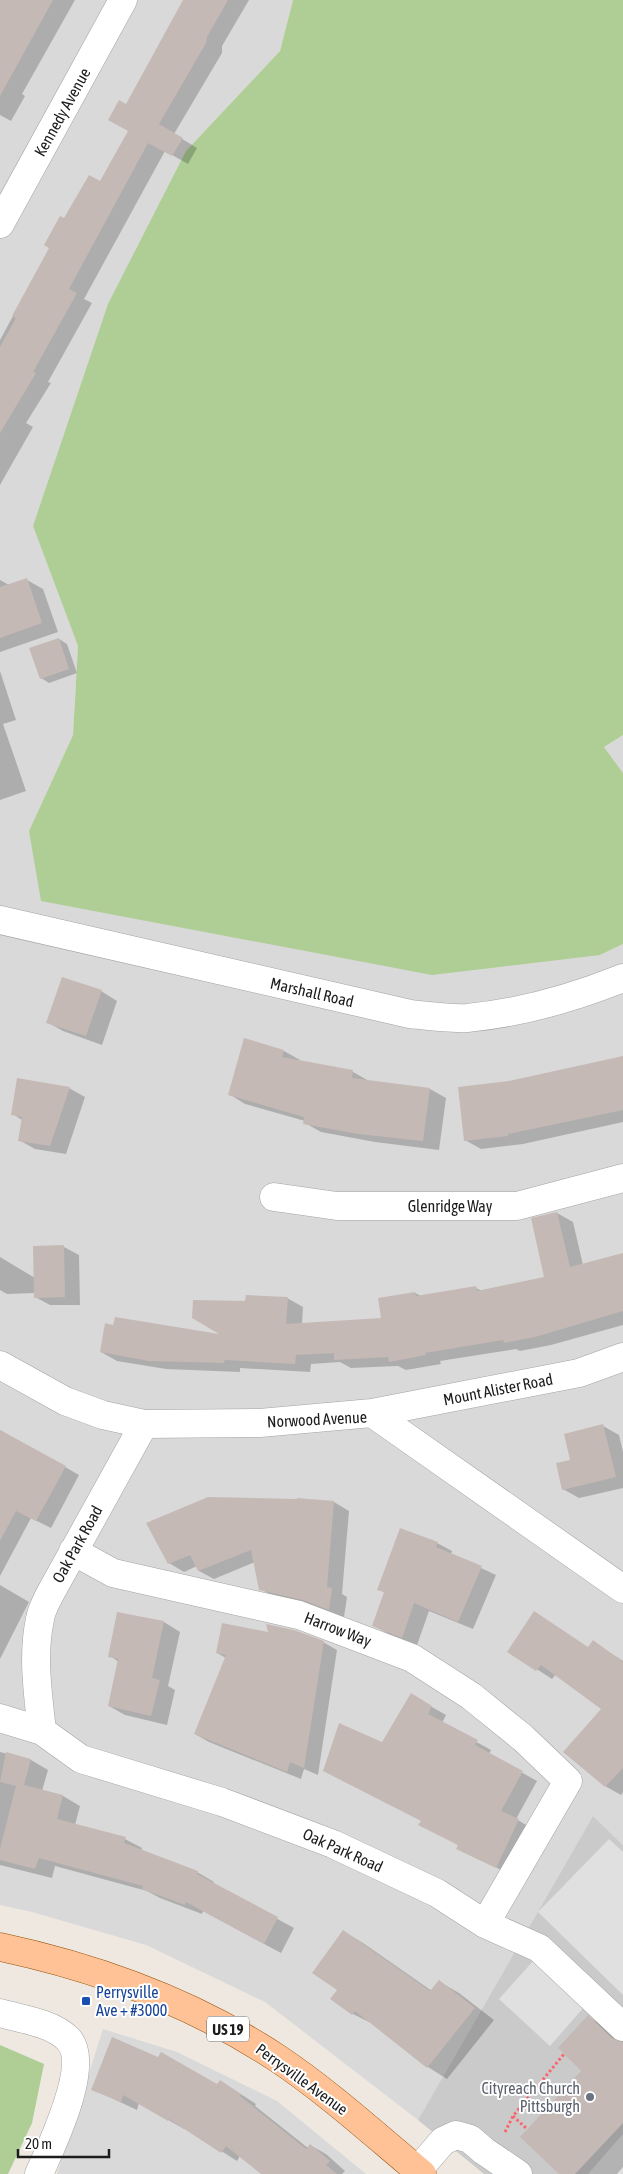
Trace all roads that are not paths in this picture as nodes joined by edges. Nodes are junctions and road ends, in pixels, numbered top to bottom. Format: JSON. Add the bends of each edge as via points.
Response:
{"nodes":[{"id":1,"x":123,"y":0,"type":"edge"},
{"id":2,"x":0,"y":224,"type":"edge"},
{"id":3,"x":0,"y":920,"type":"edge"},
{"id":4,"x":623,"y":978,"type":"edge"},
{"id":5,"x":623,"y":1178,"type":"edge"},
{"id":6,"x":274,"y":1197,"type":"dead end"},
{"id":7,"x":623,"y":1358,"type":"edge"},
{"id":8,"x":0,"y":1365,"type":"edge"},
{"id":9,"x":372,"y":1413,"type":"junction"},
{"id":10,"x":144,"y":1424,"type":"junction"},
{"id":11,"x":73,"y":1551,"type":"junction"},
{"id":12,"x":623,"y":1589,"type":"edge"},
{"id":13,"x":0,"y":1718,"type":"edge"},
{"id":14,"x":42,"y":1731,"type":"junction"},
{"id":15,"x":485,"y":1924,"type":"junction"},
{"id":16,"x":0,"y":1946,"type":"edge"},
{"id":17,"x":0,"y":2013,"type":"edge"},
{"id":18,"x":623,"y":2027,"type":"edge"},
{"id":19,"x":420,"y":2172,"type":"edge"},
{"id":20,"x":39,"y":2174,"type":"edge"},
{"id":21,"x":518,"y":2174,"type":"edge"}],
"edges":[{"from":1,"to":2,"type":"street","name":"Kennedy Avenue"},
{"from":3,"to":4,"type":"street","name":"Marshall Road","via":[[410,1014],[466,1018],[532,1007]]},
{"from":5,"to":6,"type":"street","name":"Glenridge Way","via":[[517,1206],[337,1206]]},
{"from":7,"to":9,"type":"street","name":"Mount Alister Road","via":[[579,1373]]},
{"from":8,"to":10,"type":"street","name":"Norwood Avenue","via":[[65,1401],[103,1415]]},
{"from":9,"to":10,"type":"street","name":"Norwood Avenue","via":[[260,1423]]},
{"from":9,"to":12,"type":"street","name":"Norwood Avenue"},
{"from":10,"to":11,"type":"street","name":"Oak Park Road"},
{"from":11,"to":14,"type":"street","name":"Oak Park Road","via":[[40,1617],[36,1683]]},
{"from":11,"to":15,"type":"street","name":"Harrow Way","via":[[112,1573],[299,1614],[412,1658],[471,1696],[523,1738],[568,1780]]},
{"from":13,"to":14,"type":"street","name":"Oak Park Road"},
{"from":14,"to":15,"type":"street","name":"Oak Park Road","via":[[81,1759],[222,1802],[334,1844],[437,1893]]},
{"from":15,"to":18,"type":"street","name":"Oak Park Road","via":[[539,1948]]},
{"from":16,"to":19,"type":"main road","name":"Perrysville Avenue","number":"US 19","via":[[117,1979],[190,2009],[233,2032],[277,2058]]},
{"from":17,"to":20,"type":"street","via":[[61,2033],[70,2040],[75,2051],[71,2087]]},
{"from":19,"to":21,"type":"street","via":[[443,2141],[456,2135],[470,2139]]}]}
